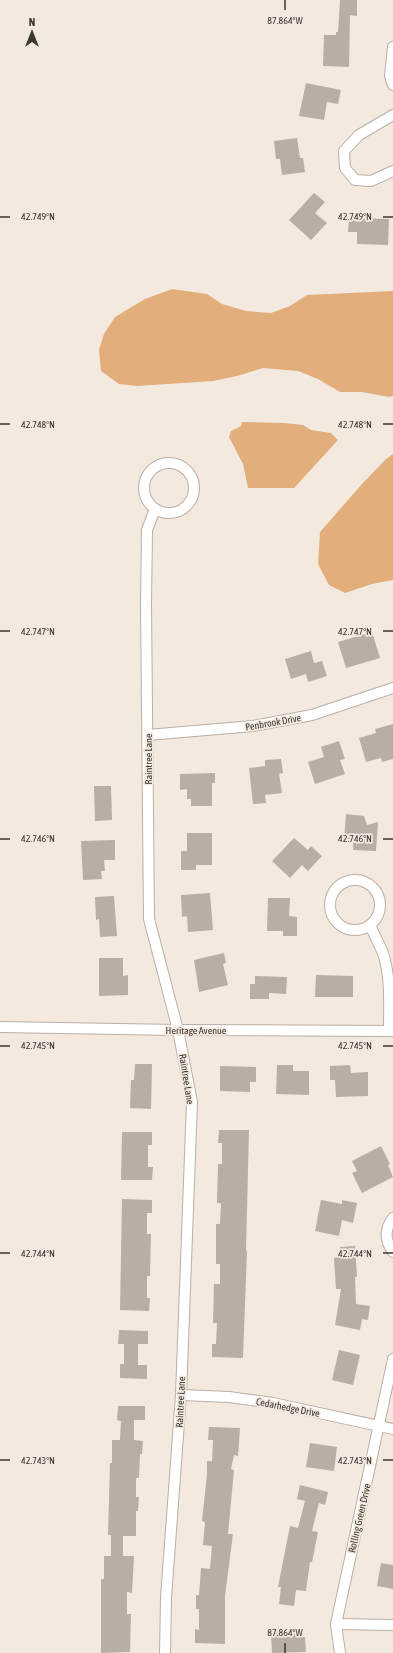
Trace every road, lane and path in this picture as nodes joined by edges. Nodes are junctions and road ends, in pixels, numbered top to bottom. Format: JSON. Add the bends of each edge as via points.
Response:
{"nodes":[{"id":1,"x":393,"y":47,"type":"edge"},
{"id":2,"x":393,"y":85,"type":"edge"},
{"id":3,"x":393,"y":115,"type":"edge"},
{"id":4,"x":393,"y":171,"type":"edge"},
{"id":5,"x":155,"y":509,"type":"junction"},
{"id":6,"x":393,"y":688,"type":"edge"},
{"id":7,"x":148,"y":735,"type":"junction"},
{"id":8,"x":370,"y":925,"type":"junction"},
{"id":9,"x":0,"y":1027,"type":"edge"},
{"id":10,"x":178,"y":1030,"type":"junction"},
{"id":11,"x":391,"y":1031,"type":"edge"},
{"id":12,"x":393,"y":1218,"type":"edge"},
{"id":13,"x":393,"y":1252,"type":"edge"},
{"id":14,"x":393,"y":1359,"type":"edge"},
{"id":15,"x":181,"y":1395,"type":"junction"},
{"id":16,"x":379,"y":1426,"type":"junction"},
{"id":17,"x":393,"y":1429,"type":"edge"},
{"id":18,"x":336,"y":1624,"type":"junction"},
{"id":19,"x":393,"y":1625,"type":"edge"},
{"id":20,"x":165,"y":1653,"type":"edge"},
{"id":21,"x":340,"y":1653,"type":"edge"}],
"edges":[{"from":1,"to":2,"type":"street","via":[[390,76]]},
{"from":3,"to":4,"type":"street","via":[[359,135],[344,151],[345,168],[354,180],[371,181]]},
{"from":5,"to":5,"type":"street","via":[[172,513],[187,505],[192,498],[193,481],[183,467],[168,462],[153,468],[148,474],[143,489],[149,504]]},
{"from":5,"to":7,"type":"street","name":"Raintree Lane","via":[[147,530]]},
{"from":6,"to":7,"type":"street","name":"Penbrook Drive","via":[[312,715],[253,726]]},
{"from":7,"to":10,"type":"street","name":"Raintree Lane","via":[[149,919]]},
{"from":8,"to":8,"type":"street","via":[[376,919],[380,904],[374,888],[361,880],[349,881],[338,886],[330,901],[330,909],[338,924],[354,930]]},
{"from":8,"to":11,"type":"street","via":[[383,953],[386,968]]},
{"from":9,"to":10,"type":"street","name":"Heritage Avenue"},
{"from":10,"to":11,"type":"street","name":"Heritage Avenue"},
{"from":10,"to":15,"type":"street","name":"Raintree Lane","via":[[192,1102]]},
{"from":12,"to":13,"type":"street","via":[[386,1236]]},
{"from":14,"to":16,"type":"street","name":"Rolling Green Drive"},
{"from":15,"to":16,"type":"street","name":"Cedarhedge Drive","via":[[229,1397],[273,1403]]},
{"from":15,"to":20,"type":"street","name":"Raintree Lane","via":[[166,1598]]},
{"from":16,"to":17,"type":"street","name":"Cedarhedge Drive"},
{"from":16,"to":18,"type":"street","name":"Rolling Green Drive"},
{"from":18,"to":19,"type":"street"},
{"from":18,"to":21,"type":"street","name":"Rolling Green Drive"}]}
